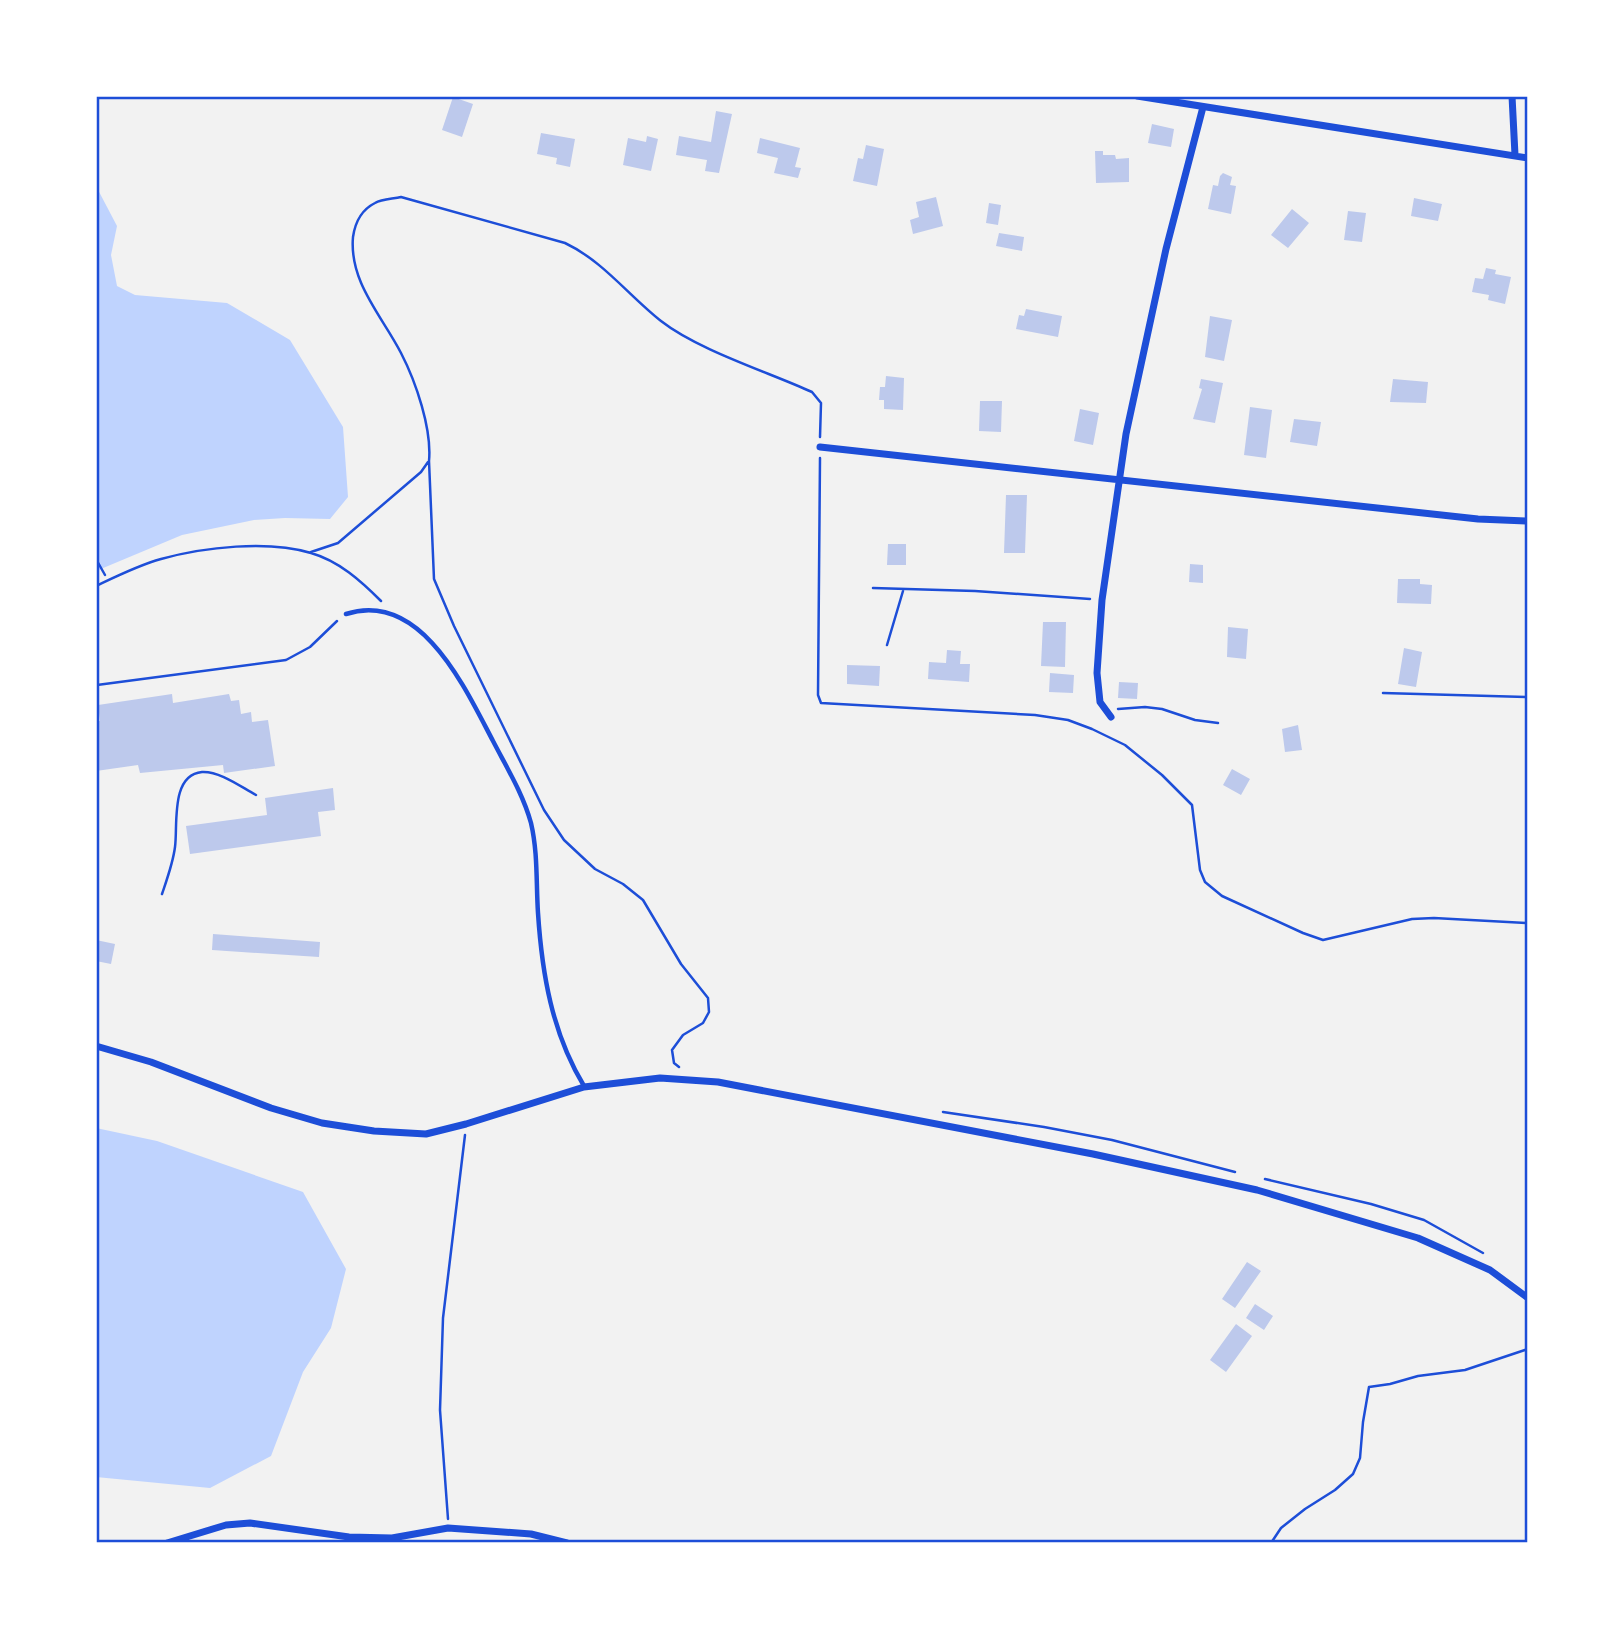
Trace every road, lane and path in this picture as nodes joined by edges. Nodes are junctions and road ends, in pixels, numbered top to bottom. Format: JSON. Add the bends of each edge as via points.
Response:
{"nodes":[{"id":1,"x":1137,"y":96,"type":"edge"},
{"id":2,"x":1512,"y":96,"type":"edge"},
{"id":3,"x":1203,"y":107,"type":"junction"},
{"id":4,"x":1515,"y":155,"type":"junction"},
{"id":5,"x":1528,"y":158,"type":"edge"},
{"id":6,"x":820,"y":447,"type":"junction"},
{"id":7,"x":429,"y":461,"type":"junction"},
{"id":8,"x":1119,"y":480,"type":"junction"},
{"id":9,"x":1528,"y":521,"type":"edge"},
{"id":10,"x":311,"y":552,"type":"junction"},
{"id":11,"x":96,"y":559,"type":"edge"},
{"id":12,"x":105,"y":575,"type":"dead end"},
{"id":13,"x":96,"y":586,"type":"edge"},
{"id":14,"x":873,"y":588,"type":"dead end"},
{"id":15,"x":904,"y":590,"type":"junction"},
{"id":16,"x":1102,"y":600,"type":"junction"},
{"id":17,"x":346,"y":614,"type":"joint"},
{"id":18,"x":397,"y":616,"type":"junction"},
{"id":19,"x":887,"y":645,"type":"dead end"},
{"id":20,"x":97,"y":685,"type":"edge"},
{"id":21,"x":1383,"y":693,"type":"dead end"},
{"id":22,"x":1528,"y":697,"type":"edge"},
{"id":23,"x":1108,"y":714,"type":"joint"},
{"id":24,"x":1218,"y":723,"type":"dead end"},
{"id":25,"x":256,"y":795,"type":"dead end"},
{"id":26,"x":162,"y":894,"type":"dead end"},
{"id":27,"x":1528,"y":923,"type":"edge"},
{"id":28,"x":96,"y":1046,"type":"edge"},
{"id":29,"x":683,"y":1071,"type":"dead end"},
{"id":30,"x":584,"y":1087,"type":"junction"},
{"id":31,"x":933,"y":1110,"type":"dead end"},
{"id":32,"x":466,"y":1125,"type":"junction"},
{"id":33,"x":1236,"y":1172,"type":"dead end"},
{"id":34,"x":1262,"y":1178,"type":"dead end"},
{"id":35,"x":1490,"y":1257,"type":"dead end"},
{"id":36,"x":1528,"y":1298,"type":"edge"},
{"id":37,"x":1528,"y":1349,"type":"edge"},
{"id":38,"x":449,"y":1528,"type":"junction"},
{"id":39,"x":167,"y":1543,"type":"edge"},
{"id":40,"x":567,"y":1543,"type":"edge"},
{"id":41,"x":1271,"y":1543,"type":"edge"}],
"edges":[{"from":1,"to":3,"type":"street"},
{"from":2,"to":4,"type":"street"},
{"from":3,"to":4,"type":"street"},
{"from":3,"to":8,"type":"street","via":[[1166,249]]},
{"from":4,"to":5,"type":"street"},
{"from":6,"to":7,"type":"path","via":[[821,404],[813,392],[709,348],[662,322],[581,251],[401,197],[375,203],[361,214],[352,254],[359,282],[412,378],[431,442]]},
{"from":6,"to":8,"type":"street"},
{"from":6,"to":27,"type":"path","via":[[821,703],[1035,715],[1092,729],[1125,745],[1192,806],[1205,882],[1222,896],[1323,940],[1412,919]]},
{"from":7,"to":10,"type":"path","via":[[360,526],[338,542]]},
{"from":7,"to":29,"type":"path","via":[[434,579],[544,810],[564,840],[587,862],[643,900],[708,999],[709,1012],[703,1023],[682,1035],[672,1049],[674,1063]]},
{"from":8,"to":9,"type":"street"},
{"from":8,"to":16,"type":"street"},
{"from":10,"to":13,"type":"path","via":[[246,546],[201,551],[160,559]]},
{"from":10,"to":18,"type":"path","via":[[351,573]]},
{"from":11,"to":12,"type":"path"},
{"from":14,"to":15,"type":"path"},
{"from":15,"to":16,"type":"path"},
{"from":15,"to":19,"type":"path"},
{"from":16,"to":23,"type":"street","via":[[1096,684]]},
{"from":17,"to":18,"type":"lane","via":[[367,611]]},
{"from":17,"to":20,"type":"path","via":[[310,647],[286,660]]},
{"from":18,"to":30,"type":"lane","via":[[444,656],[526,808],[536,848],[538,914],[553,1017]]},
{"from":21,"to":22,"type":"path"},
{"from":23,"to":24,"type":"path","via":[[1145,707]]},
{"from":25,"to":26,"type":"path","via":[[220,776],[200,772],[190,777],[177,801],[175,849]]},
{"from":28,"to":32,"type":"street","via":[[321,1123],[426,1134]]},
{"from":30,"to":32,"type":"street"},
{"from":30,"to":36,"type":"street","via":[[660,1078],[718,1082],[1257,1190],[1418,1238],[1490,1270]]},
{"from":31,"to":33,"type":"path","via":[[1044,1126]]},
{"from":32,"to":38,"type":"path","via":[[443,1318],[440,1410]]},
{"from":34,"to":35,"type":"path","via":[[1424,1220]]},
{"from":37,"to":41,"type":"path","via":[[1465,1370],[1369,1387],[1360,1458],[1353,1474],[1281,1528]]},
{"from":38,"to":39,"type":"street","via":[[392,1538],[349,1537],[250,1523],[226,1525]]},
{"from":38,"to":40,"type":"street","via":[[531,1534]]}]}
